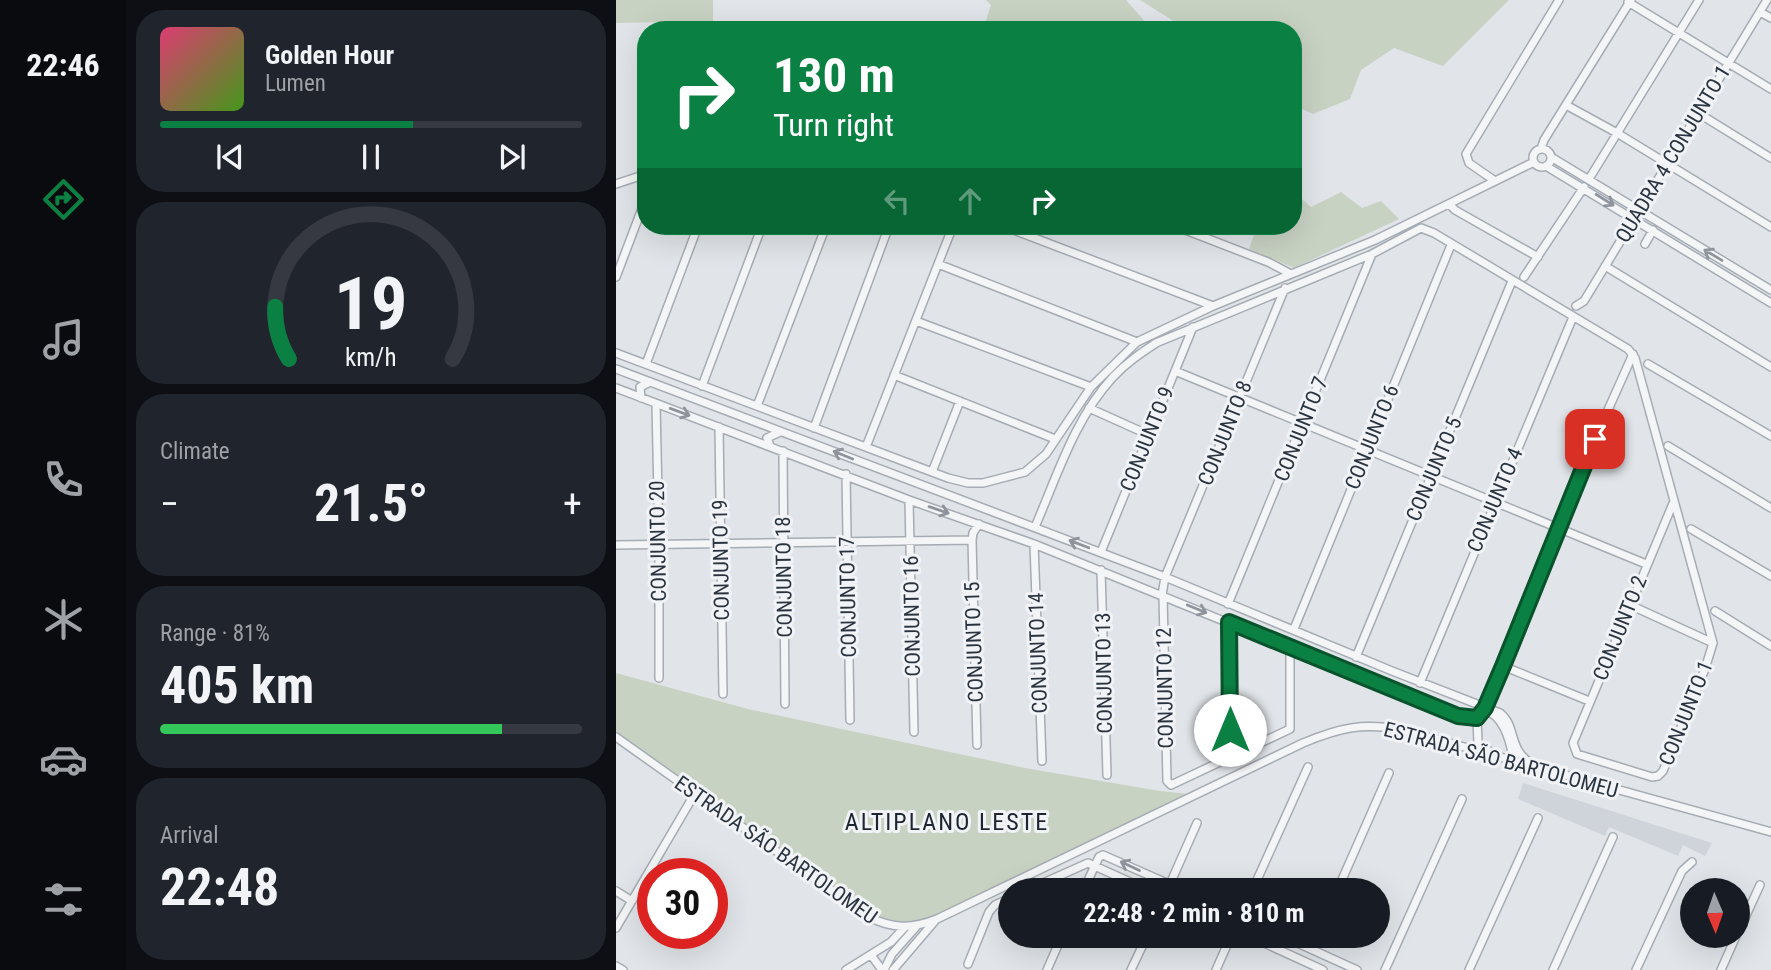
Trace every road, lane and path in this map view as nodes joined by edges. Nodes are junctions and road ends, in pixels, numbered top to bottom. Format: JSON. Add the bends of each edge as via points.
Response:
{"nodes":[{"id":1,"x":1559,"y":0,"type":"edge"},
{"id":2,"x":1699,"y":0,"type":"edge"},
{"id":3,"x":1767,"y":0,"type":"edge"},
{"id":4,"x":1629,"y":1,"type":"edge"},
{"id":5,"x":1760,"y":12,"type":"junction"},
{"id":6,"x":1771,"y":19,"type":"edge"},
{"id":7,"x":1679,"y":33,"type":"junction"},
{"id":8,"x":1729,"y":64,"type":"junction"},
{"id":9,"x":1771,"y":89,"type":"edge"},
{"id":10,"x":1566,"y":105,"type":"junction"},
{"id":11,"x":1698,"y":113,"type":"junction"},
{"id":12,"x":1617,"y":133,"type":"junction"},
{"id":13,"x":1541,"y":149,"type":"junction"},
{"id":14,"x":1551,"y":157,"type":"junction"},
{"id":15,"x":1771,"y":158,"type":"edge"},
{"id":16,"x":1534,"y":162,"type":"junction"},
{"id":17,"x":1667,"y":164,"type":"junction"},
{"id":18,"x":1546,"y":166,"type":"junction"},
{"id":19,"x":637,"y":177,"type":"edge"},
{"id":20,"x":1590,"y":180,"type":"junction"},
{"id":21,"x":1495,"y":181,"type":"junction"},
{"id":22,"x":616,"y":184,"type":"edge"},
{"id":23,"x":1584,"y":187,"type":"junction"},
{"id":24,"x":1449,"y":204,"type":"junction"},
{"id":25,"x":1639,"y":210,"type":"junction"},
{"id":26,"x":1634,"y":218,"type":"junction"},
{"id":27,"x":637,"y":222,"type":"edge"},
{"id":28,"x":1771,"y":228,"type":"edge"},
{"id":29,"x":1653,"y":230,"type":"junction"},
{"id":30,"x":695,"y":235,"type":"edge"},
{"id":31,"x":759,"y":235,"type":"edge"},
{"id":32,"x":823,"y":235,"type":"edge"},
{"id":33,"x":886,"y":235,"type":"edge"},
{"id":34,"x":949,"y":235,"type":"edge"},
{"id":35,"x":1027,"y":235,"type":"edge"},
{"id":36,"x":1198,"y":235,"type":"edge"},
{"id":37,"x":1646,"y":244,"type":"dead end"},
{"id":38,"x":1451,"y":245,"type":"junction"},
{"id":39,"x":1372,"y":254,"type":"junction"},
{"id":40,"x":1538,"y":257,"type":"junction"},
{"id":41,"x":938,"y":264,"type":"junction"},
{"id":42,"x":1605,"y":266,"type":"junction"},
{"id":43,"x":1291,"y":274,"type":"junction"},
{"id":44,"x":616,"y":277,"type":"edge"},
{"id":45,"x":1524,"y":277,"type":"dead end"},
{"id":46,"x":1512,"y":281,"type":"junction"},
{"id":47,"x":1285,"y":288,"type":"junction"},
{"id":48,"x":1771,"y":290,"type":"edge"},
{"id":49,"x":1771,"y":303,"type":"edge"},
{"id":50,"x":1213,"y":306,"type":"junction"},
{"id":51,"x":1576,"y":306,"type":"dead end"},
{"id":52,"x":1573,"y":317,"type":"junction"},
{"id":53,"x":916,"y":321,"type":"junction"},
{"id":54,"x":1193,"y":327,"type":"junction"},
{"id":55,"x":1137,"y":342,"type":"junction"},
{"id":56,"x":616,"y":353,"type":"edge"},
{"id":57,"x":1633,"y":354,"type":"junction"},
{"id":58,"x":646,"y":364,"type":"junction"},
{"id":59,"x":1648,"y":364,"type":"dead end"},
{"id":60,"x":1771,"y":366,"type":"edge"},
{"id":61,"x":616,"y":369,"type":"edge"},
{"id":62,"x":1175,"y":371,"type":"junction"},
{"id":63,"x":627,"y":374,"type":"junction"},
{"id":64,"x":894,"y":375,"type":"junction"},
{"id":65,"x":650,"y":382,"type":"junction"},
{"id":66,"x":702,"y":386,"type":"junction"},
{"id":67,"x":1091,"y":387,"type":"junction"},
{"id":68,"x":617,"y":389,"type":"edge"},
{"id":69,"x":1239,"y":397,"type":"junction"},
{"id":70,"x":641,"y":398,"type":"junction"},
{"id":71,"x":960,"y":401,"type":"junction"},
{"id":72,"x":656,"y":404,"type":"junction"},
{"id":73,"x":757,"y":406,"type":"junction"},
{"id":74,"x":1089,"y":408,"type":"junction"},
{"id":75,"x":753,"y":422,"type":"junction"},
{"id":76,"x":1303,"y":423,"type":"junction"},
{"id":77,"x":719,"y":427,"type":"junction"},
{"id":78,"x":814,"y":428,"type":"junction"},
{"id":79,"x":781,"y":432,"type":"junction"},
{"id":80,"x":1149,"y":435,"type":"junction"},
{"id":81,"x":746,"y":436,"type":"junction"},
{"id":82,"x":1771,"y":436,"type":"edge"},
{"id":83,"x":1055,"y":439,"type":"junction"},
{"id":84,"x":770,"y":446,"type":"junction"},
{"id":85,"x":1668,"y":446,"type":"dead end"},
{"id":86,"x":866,"y":447,"type":"junction"},
{"id":87,"x":1367,"y":449,"type":"junction"},
{"id":88,"x":783,"y":451,"type":"junction"},
{"id":89,"x":865,"y":464,"type":"junction"},
{"id":90,"x":887,"y":472,"type":"junction"},
{"id":91,"x":932,"y":472,"type":"junction"},
{"id":92,"x":850,"y":476,"type":"junction"},
{"id":93,"x":1431,"y":476,"type":"junction"},
{"id":94,"x":879,"y":487,"type":"junction"},
{"id":95,"x":909,"y":500,"type":"junction"},
{"id":96,"x":1674,"y":501,"type":"junction"},
{"id":97,"x":1494,"y":502,"type":"junction"},
{"id":98,"x":1771,"y":508,"type":"edge"},
{"id":99,"x":979,"y":524,"type":"junction"},
{"id":100,"x":1031,"y":526,"type":"junction"},
{"id":101,"x":1559,"y":529,"type":"junction"},
{"id":102,"x":1691,"y":529,"type":"dead end"},
{"id":103,"x":1019,"y":539,"type":"junction"},
{"id":104,"x":972,"y":540,"type":"junction"},
{"id":105,"x":847,"y":541,"type":"junction"},
{"id":106,"x":784,"y":542,"type":"junction"},
{"id":107,"x":910,"y":542,"type":"junction"},
{"id":108,"x":720,"y":543,"type":"junction"},
{"id":109,"x":659,"y":544,"type":"junction"},
{"id":110,"x":1034,"y":544,"type":"junction"},
{"id":111,"x":616,"y":545,"type":"edge"},
{"id":112,"x":1101,"y":552,"type":"junction"},
{"id":113,"x":1646,"y":564,"type":"junction"},
{"id":114,"x":1142,"y":568,"type":"junction"},
{"id":115,"x":1101,"y":570,"type":"junction"},
{"id":116,"x":1771,"y":576,"type":"edge"},
{"id":117,"x":1166,"y":577,"type":"junction"},
{"id":118,"x":1134,"y":583,"type":"junction"},
{"id":119,"x":1163,"y":595,"type":"junction"},
{"id":120,"x":1228,"y":604,"type":"junction"},
{"id":121,"x":1630,"y":605,"type":"junction"},
{"id":122,"x":1715,"y":611,"type":"dead end"},
{"id":123,"x":1229,"y":622,"type":"junction"},
{"id":124,"x":1294,"y":629,"type":"junction"},
{"id":125,"x":1304,"y":635,"type":"junction"},
{"id":126,"x":1713,"y":643,"type":"junction"},
{"id":127,"x":1771,"y":646,"type":"edge"},
{"id":128,"x":1334,"y":647,"type":"junction"},
{"id":129,"x":1292,"y":648,"type":"junction"},
{"id":130,"x":1356,"y":657,"type":"junction"},
{"id":131,"x":1325,"y":662,"type":"junction"},
{"id":132,"x":1503,"y":666,"type":"junction"},
{"id":133,"x":659,"y":678,"type":"dead end"},
{"id":134,"x":1420,"y":683,"type":"junction"},
{"id":135,"x":723,"y":694,"type":"dead end"},
{"id":136,"x":1590,"y":701,"type":"junction"},
{"id":137,"x":785,"y":704,"type":"dead end"},
{"id":138,"x":1485,"y":708,"type":"junction"},
{"id":139,"x":850,"y":719,"type":"dead end"},
{"id":140,"x":1476,"y":719,"type":"junction"},
{"id":141,"x":914,"y":732,"type":"dead end"},
{"id":142,"x":616,"y":737,"type":"edge"},
{"id":143,"x":977,"y":745,"type":"dead end"},
{"id":144,"x":1474,"y":750,"type":"junction"},
{"id":145,"x":1577,"y":754,"type":"joint"},
{"id":146,"x":1499,"y":757,"type":"junction"},
{"id":147,"x":1230,"y":758,"type":"junction"},
{"id":148,"x":1042,"y":761,"type":"dead end"},
{"id":149,"x":1513,"y":761,"type":"junction"},
{"id":150,"x":1308,"y":767,"type":"dead end"},
{"id":151,"x":1545,"y":771,"type":"junction"},
{"id":152,"x":1389,"y":773,"type":"dead end"},
{"id":153,"x":1107,"y":775,"type":"dead end"},
{"id":154,"x":694,"y":794,"type":"junction"},
{"id":155,"x":1462,"y":799,"type":"dead end"},
{"id":156,"x":1538,"y":818,"type":"dead end"},
{"id":157,"x":1197,"y":823,"type":"dead end"},
{"id":158,"x":1771,"y":832,"type":"edge"},
{"id":159,"x":1613,"y":837,"type":"dead end"},
{"id":160,"x":1692,"y":862,"type":"dead end"},
{"id":161,"x":1094,"y":865,"type":"junction"},
{"id":162,"x":1053,"y":878,"type":"edge"},
{"id":163,"x":1088,"y":878,"type":"edge"},
{"id":164,"x":1122,"y":878,"type":"edge"},
{"id":165,"x":1157,"y":878,"type":"edge"},
{"id":166,"x":1173,"y":878,"type":"edge"},
{"id":167,"x":1258,"y":878,"type":"edge"},
{"id":168,"x":1343,"y":878,"type":"edge"},
{"id":169,"x":1760,"y":885,"type":"dead end"},
{"id":170,"x":616,"y":891,"type":"edge"},
{"id":171,"x":632,"y":901,"type":"junction"},
{"id":172,"x":998,"y":904,"type":"edge"},
{"id":173,"x":1750,"y":907,"type":"edge"},
{"id":174,"x":937,"y":919,"type":"junction"},
{"id":175,"x":918,"y":926,"type":"junction"},
{"id":176,"x":616,"y":928,"type":"edge"},
{"id":177,"x":904,"y":928,"type":"junction"},
{"id":178,"x":924,"y":934,"type":"junction"},
{"id":179,"x":904,"y":942,"type":"junction"},
{"id":180,"x":1057,"y":948,"type":"edge"},
{"id":181,"x":1141,"y":948,"type":"edge"},
{"id":182,"x":1226,"y":948,"type":"edge"},
{"id":183,"x":1281,"y":948,"type":"edge"},
{"id":184,"x":1310,"y":948,"type":"edge"},
{"id":185,"x":1731,"y":948,"type":"edge"},
{"id":186,"x":911,"y":949,"type":"junction"},
{"id":187,"x":871,"y":955,"type":"junction"},
{"id":188,"x":1303,"y":961,"type":"junction"},
{"id":189,"x":968,"y":964,"type":"dead end"},
{"id":190,"x":616,"y":966,"type":"edge"},
{"id":191,"x":1341,"y":967,"type":"edge"},
{"id":192,"x":882,"y":969,"type":"edge"},
{"id":193,"x":623,"y":970,"type":"edge"},
{"id":194,"x":846,"y":970,"type":"edge"},
{"id":195,"x":893,"y":970,"type":"edge"},
{"id":196,"x":1047,"y":970,"type":"edge"},
{"id":197,"x":1131,"y":970,"type":"edge"},
{"id":198,"x":1216,"y":970,"type":"edge"},
{"id":199,"x":1299,"y":970,"type":"edge"},
{"id":200,"x":1324,"y":970,"type":"edge"},
{"id":201,"x":1357,"y":970,"type":"edge"},
{"id":202,"x":1385,"y":970,"type":"edge"},
{"id":203,"x":1469,"y":970,"type":"edge"},
{"id":204,"x":1553,"y":970,"type":"edge"},
{"id":205,"x":1636,"y":970,"type":"edge"},
{"id":206,"x":1721,"y":970,"type":"edge"}],
"edges":[{"from":1,"to":21,"type":"street","via":[[1466,154],[1468,163]]},
{"from":2,"to":7,"type":"street"},
{"from":3,"to":5,"type":"street","name":"QUADRA 4 CONJUNTO 1"},
{"from":4,"to":7,"type":"street"},
{"from":4,"to":10,"type":"street"},
{"from":5,"to":6,"type":"street"},
{"from":5,"to":8,"type":"street","name":"QUADRA 4 CONJUNTO 1"},
{"from":7,"to":8,"type":"street"},
{"from":7,"to":12,"type":"street"},
{"from":8,"to":9,"type":"street"},
{"from":8,"to":11,"type":"street","name":"QUADRA 4 CONJUNTO 1"},
{"from":10,"to":12,"type":"street"},
{"from":10,"to":13,"type":"street"},
{"from":11,"to":15,"type":"street"},
{"from":11,"to":17,"type":"street","name":"QUADRA 4 CONJUNTO 1"},
{"from":12,"to":17,"type":"street"},
{"from":12,"to":20,"type":"street"},
{"from":13,"to":14,"type":"street"},
{"from":13,"to":16,"type":"street"},
{"from":14,"to":18,"type":"street"},
{"from":14,"to":20,"type":"street"},
{"from":16,"to":18,"type":"street"},
{"from":16,"to":21,"type":"street"},
{"from":17,"to":25,"type":"street","name":"QUADRA 4 CONJUNTO 1"},
{"from":17,"to":28,"type":"street"},
{"from":18,"to":23,"type":"street"},
{"from":19,"to":22,"type":"street"},
{"from":20,"to":25,"type":"street"},
{"from":21,"to":24,"type":"street"},
{"from":23,"to":26,"type":"street","one_way":true},
{"from":23,"to":40,"type":"street"},
{"from":24,"to":40,"type":"street"},
{"from":24,"to":43,"type":"street"},
{"from":25,"to":26,"type":"street","name":"QUADRA 4 CONJUNTO 1"},
{"from":48,"to":25,"type":"street","one_way":true},
{"from":26,"to":29,"type":"street"},
{"from":26,"to":42,"type":"street","name":"QUADRA 4 CONJUNTO 1"},
{"from":27,"to":44,"type":"street"},
{"from":29,"to":37,"type":"street"},
{"from":29,"to":49,"type":"street"},
{"from":30,"to":58,"type":"street"},
{"from":31,"to":66,"type":"street"},
{"from":32,"to":73,"type":"street"},
{"from":33,"to":78,"type":"street"},
{"from":34,"to":41,"type":"street"},
{"from":35,"to":50,"type":"street"},
{"from":36,"to":43,"type":"street"},
{"from":38,"to":39,"type":"street","via":[[1422,228]]},
{"from":38,"to":46,"type":"street"},
{"from":38,"to":87,"type":"street","name":"CONJUNTO 6"},
{"from":39,"to":47,"type":"street"},
{"from":39,"to":76,"type":"street","name":"CONJUNTO 7"},
{"from":40,"to":45,"type":"street"},
{"from":41,"to":53,"type":"street"},
{"from":41,"to":55,"type":"street"},
{"from":42,"to":51,"type":"street","name":"QUADRA 4 CONJUNTO 1","via":[[1584,301]]},
{"from":42,"to":60,"type":"street"},
{"from":43,"to":50,"type":"street"},
{"from":46,"to":52,"type":"street"},
{"from":46,"to":93,"type":"street","name":"CONJUNTO 5"},
{"from":47,"to":54,"type":"street"},
{"from":47,"to":69,"type":"street","name":"CONJUNTO 8"},
{"from":50,"to":55,"type":"street"},
{"from":52,"to":57,"type":"street"},
{"from":52,"to":97,"type":"street","name":"CONJUNTO 4"},
{"from":53,"to":64,"type":"street"},
{"from":53,"to":67,"type":"street"},
{"from":54,"to":62,"type":"street","name":"CONJUNTO 9"},
{"from":54,"to":74,"type":"street","via":[[1132,359]]},
{"from":55,"to":67,"type":"street"},
{"from":56,"to":58,"type":"street"},
{"from":57,"to":96,"type":"street"},
{"from":57,"to":101,"type":"street"},
{"from":58,"to":66,"type":"street"},
{"from":59,"to":82,"type":"street"},
{"from":61,"to":63,"type":"street"},
{"from":62,"to":69,"type":"street"},
{"from":62,"to":80,"type":"street","name":"CONJUNTO 9"},
{"from":63,"to":65,"type":"street"},
{"from":63,"to":68,"type":"street","via":[[625,386]]},
{"from":64,"to":71,"type":"street"},
{"from":64,"to":86,"type":"street"},
{"from":65,"to":70,"type":"street","via":[[640,387]]},
{"from":65,"to":75,"type":"street"},
{"from":66,"to":73,"type":"street"},
{"from":67,"to":83,"type":"street"},
{"from":68,"to":70,"type":"street"},
{"from":69,"to":76,"type":"street"},
{"from":69,"to":117,"type":"street","name":"CONJUNTO 8"},
{"from":70,"to":72,"type":"street"},
{"from":71,"to":83,"type":"street"},
{"from":71,"to":91,"type":"street"},
{"from":72,"to":77,"type":"street","one_way":true},
{"from":72,"to":109,"type":"street","name":"CONJUNTO 20"},
{"from":73,"to":78,"type":"street"},
{"from":74,"to":80,"type":"street"},
{"from":74,"to":100,"type":"street"},
{"from":75,"to":79,"type":"street"},
{"from":75,"to":81,"type":"street","via":[[754,432]]},
{"from":76,"to":87,"type":"street"},
{"from":76,"to":120,"type":"street","name":"CONJUNTO 7"},
{"from":77,"to":81,"type":"street"},
{"from":77,"to":108,"type":"street","name":"CONJUNTO 19"},
{"from":78,"to":86,"type":"street"},
{"from":79,"to":84,"type":"street","via":[[769,436]]},
{"from":89,"to":79,"type":"street","one_way":true},
{"from":80,"to":112,"type":"street","name":"CONJUNTO 9"},
{"from":81,"to":84,"type":"street"},
{"from":83,"to":91,"type":"street","via":[[1034,466],[1015,476],[968,483]]},
{"from":84,"to":88,"type":"street"},
{"from":85,"to":98,"type":"street"},
{"from":86,"to":91,"type":"street"},
{"from":87,"to":93,"type":"street"},
{"from":87,"to":124,"type":"street","name":"CONJUNTO 6"},
{"from":88,"to":92,"type":"street"},
{"from":88,"to":106,"type":"street","name":"CONJUNTO 18"},
{"from":89,"to":90,"type":"street"},
{"from":89,"to":92,"type":"street","via":[[864,472]]},
{"from":90,"to":94,"type":"street","via":[[879,479]]},
{"from":90,"to":100,"type":"street"},
{"from":92,"to":94,"type":"street"},
{"from":92,"to":105,"type":"street","name":"CONJUNTO 17"},
{"from":93,"to":97,"type":"street"},
{"from":93,"to":130,"type":"street","name":"CONJUNTO 5"},
{"from":94,"to":95,"type":"street"},
{"from":95,"to":99,"type":"street","one_way":true},
{"from":95,"to":107,"type":"street","name":"CONJUNTO 16"},
{"from":96,"to":113,"type":"street","name":"CONJUNTO 2"},
{"from":96,"to":126,"type":"street"},
{"from":97,"to":101,"type":"street"},
{"from":97,"to":134,"type":"street","name":"CONJUNTO 4"},
{"from":99,"to":103,"type":"street"},
{"from":99,"to":104,"type":"street"},
{"from":100,"to":103,"type":"street","via":[[1017,531]]},
{"from":112,"to":100,"type":"street","one_way":true},
{"from":101,"to":113,"type":"street"},
{"from":101,"to":132,"type":"street"},
{"from":102,"to":116,"type":"street"},
{"from":103,"to":110,"type":"street"},
{"from":104,"to":107,"type":"street"},
{"from":104,"to":143,"type":"street","name":"CONJUNTO 15"},
{"from":105,"to":106,"type":"street"},
{"from":105,"to":107,"type":"street"},
{"from":105,"to":139,"type":"street","name":"CONJUNTO 17"},
{"from":106,"to":108,"type":"street"},
{"from":106,"to":137,"type":"street","name":"CONJUNTO 18"},
{"from":107,"to":141,"type":"street","name":"CONJUNTO 16"},
{"from":108,"to":109,"type":"street"},
{"from":108,"to":135,"type":"street","name":"CONJUNTO 19"},
{"from":109,"to":111,"type":"street"},
{"from":109,"to":133,"type":"street","name":"CONJUNTO 20"},
{"from":110,"to":115,"type":"street"},
{"from":110,"to":148,"type":"street","name":"CONJUNTO 14"},
{"from":112,"to":114,"type":"street"},
{"from":113,"to":121,"type":"street","name":"CONJUNTO 2"},
{"from":114,"to":117,"type":"street"},
{"from":114,"to":118,"type":"street","via":[[1142,577]]},
{"from":115,"to":118,"type":"street"},
{"from":115,"to":153,"type":"street","name":"CONJUNTO 13"},
{"from":117,"to":119,"type":"street","name":"CONJUNTO 8"},
{"from":117,"to":120,"type":"street"},
{"from":118,"to":119,"type":"street"},
{"from":119,"to":123,"type":"street","one_way":true},
{"from":119,"to":147,"type":"street","name":"CONJUNTO 12","via":[[1167,781],[1177,785]]},
{"from":120,"to":124,"type":"street"},
{"from":121,"to":126,"type":"street"},
{"from":121,"to":136,"type":"street","name":"CONJUNTO 2"},
{"from":122,"to":127,"type":"street"},
{"from":123,"to":129,"type":"street"},
{"from":123,"to":147,"type":"street"},
{"from":124,"to":125,"type":"street"},
{"from":125,"to":128,"type":"street"},
{"from":125,"to":129,"type":"street","via":[[1304,643]]},
{"from":126,"to":145,"type":"street","name":"CONJUNTO 1","via":[[1658,776]]},
{"from":128,"to":130,"type":"street"},
{"from":128,"to":131,"type":"street","via":[[1324,653]]},
{"from":129,"to":131,"type":"street"},
{"from":129,"to":147,"type":"street","via":[[1291,726]]},
{"from":130,"to":134,"type":"street"},
{"from":131,"to":140,"type":"street","via":[[1458,716]]},
{"from":132,"to":136,"type":"street"},
{"from":132,"to":138,"type":"street"},
{"from":134,"to":138,"type":"street"},
{"from":136,"to":145,"type":"street","name":"CONJUNTO 2","via":[[1573,743]]},
{"from":138,"to":140,"type":"street"},
{"from":138,"to":149,"type":"street","via":[[1501,722]]},
{"from":138,"to":151,"type":"street","via":[[1504,715],[1518,753]]},
{"from":140,"to":144,"type":"street"},
{"from":140,"to":146,"type":"street","via":[[1478,743]]},
{"from":142,"to":154,"type":"street","name":"ESTRADA SÃO BARTOLOMEU"},
{"from":144,"to":146,"type":"street","name":"ESTRADA SÃO BARTOLOMEU"},
{"from":144,"to":174,"type":"street","name":"ESTRADA SÃO BARTOLOMEU","via":[[1389,727],[1332,731]]},
{"from":146,"to":149,"type":"street","name":"ESTRADA SÃO BARTOLOMEU"},
{"from":149,"to":151,"type":"street","name":"ESTRADA SÃO BARTOLOMEU"},
{"from":150,"to":167,"type":"street"},
{"from":151,"to":158,"type":"street","name":"ESTRADA SÃO BARTOLOMEU"},
{"from":152,"to":168,"type":"street"},
{"from":154,"to":171,"type":"street"},
{"from":154,"to":177,"type":"street","name":"ESTRADA SÃO BARTOLOMEU","via":[[869,917]]},
{"from":155,"to":202,"type":"street"},
{"from":156,"to":203,"type":"street"},
{"from":157,"to":166,"type":"street"},
{"from":159,"to":204,"type":"street"},
{"from":160,"to":205,"type":"street","via":[[1682,871]]},
{"from":161,"to":162,"type":"street","via":[[1088,863]]},
{"from":161,"to":163,"type":"street"},
{"from":161,"to":164,"type":"street"},
{"from":165,"to":161,"type":"street","one_way":true,"via":[[1106,855],[1098,857]]},
{"from":169,"to":173,"type":"street"},
{"from":170,"to":171,"type":"street"},
{"from":171,"to":176,"type":"street"},
{"from":172,"to":189,"type":"street","via":[[989,912]]},
{"from":174,"to":175,"type":"street","name":"ESTRADA SÃO BARTOLOMEU"},
{"from":174,"to":178,"type":"street"},
{"from":175,"to":177,"type":"street","name":"ESTRADA SÃO BARTOLOMEU"},
{"from":175,"to":178,"type":"street"},
{"from":175,"to":179,"type":"street"},
{"from":177,"to":187,"type":"street"},
{"from":178,"to":186,"type":"street"},
{"from":179,"to":186,"type":"street"},
{"from":179,"to":192,"type":"street"},
{"from":180,"to":196,"type":"street"},
{"from":181,"to":197,"type":"street"},
{"from":182,"to":198,"type":"street"},
{"from":183,"to":188,"type":"street"},
{"from":184,"to":191,"type":"street"},
{"from":185,"to":206,"type":"street"},
{"from":186,"to":195,"type":"street"},
{"from":187,"to":192,"type":"street"},
{"from":187,"to":194,"type":"street"},
{"from":188,"to":199,"type":"street"},
{"from":188,"to":200,"type":"street"},
{"from":190,"to":193,"type":"street"},
{"from":191,"to":201,"type":"street"}]}
